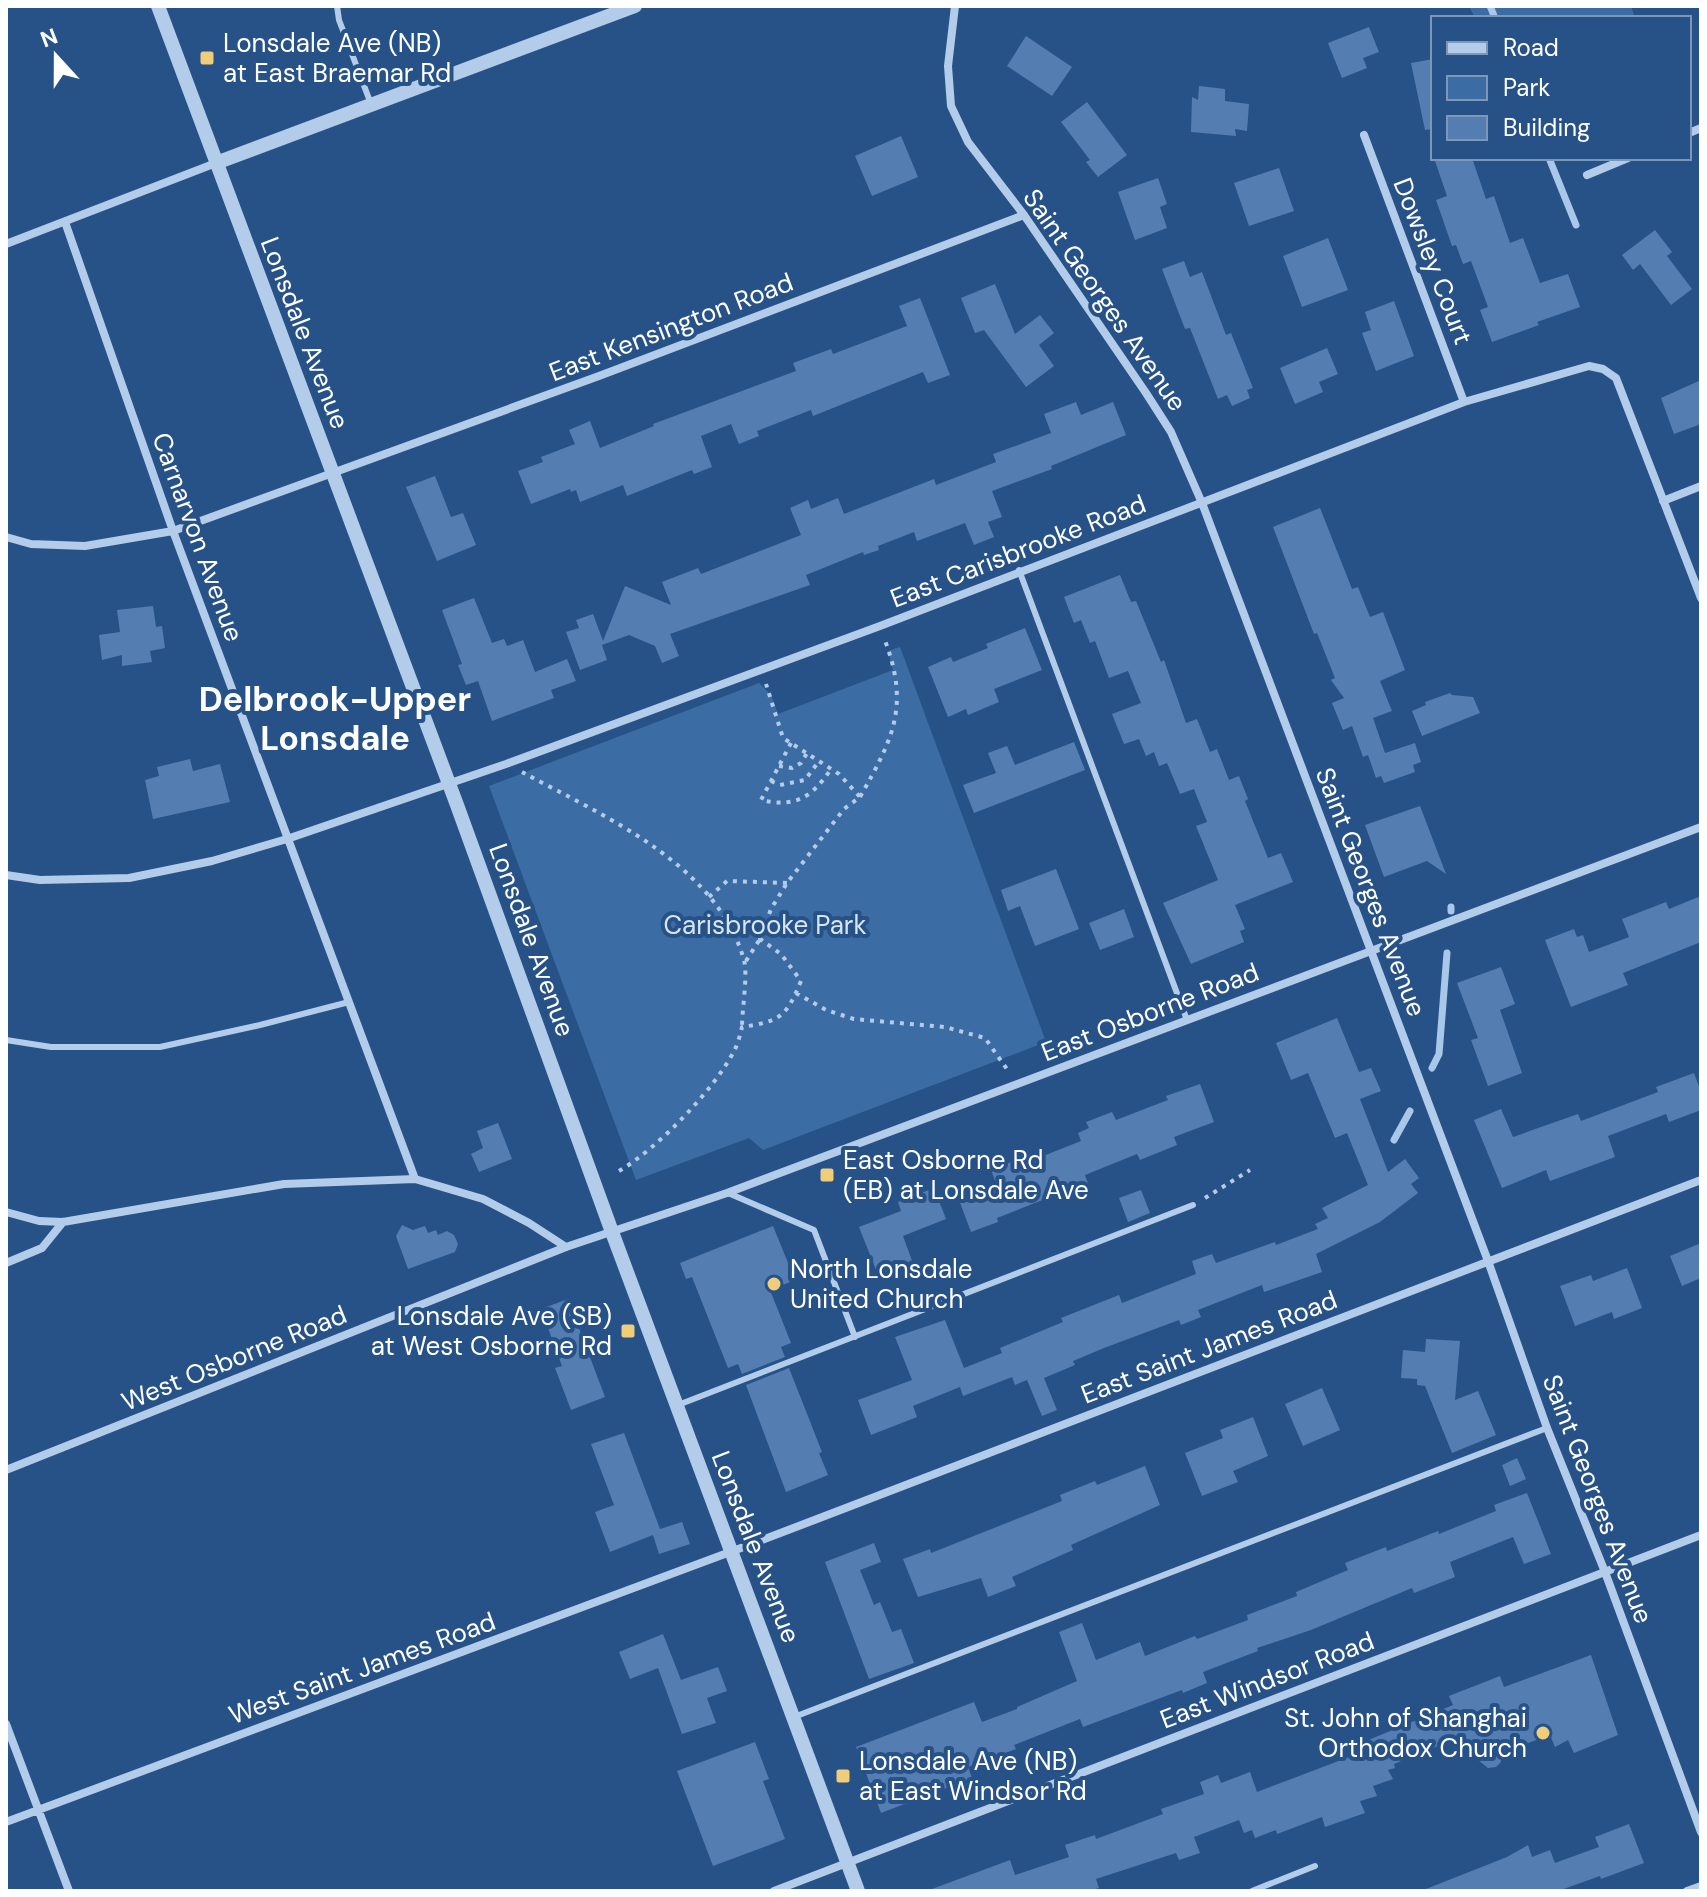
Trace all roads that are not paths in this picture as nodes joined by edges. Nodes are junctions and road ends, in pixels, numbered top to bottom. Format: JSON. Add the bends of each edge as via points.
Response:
{"nodes":[{"id":1,"x":158,"y":6,"type":"edge"},
{"id":2,"x":337,"y":6,"type":"edge"},
{"id":3,"x":955,"y":6,"type":"edge"},
{"id":4,"x":629,"y":7,"type":"edge"},
{"id":5,"x":371,"y":104,"type":"junction"},
{"id":6,"x":1364,"y":135,"type":"dead end"},
{"id":7,"x":1623,"y":160,"type":"edge"},
{"id":8,"x":216,"y":163,"type":"junction"},
{"id":9,"x":1587,"y":175,"type":"dead end"},
{"id":10,"x":1024,"y":215,"type":"junction"},
{"id":11,"x":65,"y":222,"type":"junction"},
{"id":12,"x":6,"y":244,"type":"edge"},
{"id":13,"x":1464,"y":402,"type":"junction"},
{"id":14,"x":332,"y":474,"type":"junction"},
{"id":15,"x":1701,"y":486,"type":"edge"},
{"id":16,"x":1663,"y":501,"type":"junction"},
{"id":17,"x":1202,"y":503,"type":"junction"},
{"id":18,"x":173,"y":531,"type":"junction"},
{"id":19,"x":6,"y":537,"type":"edge"},
{"id":20,"x":1019,"y":570,"type":"junction"},
{"id":21,"x":1701,"y":598,"type":"edge"},
{"id":22,"x":449,"y":783,"type":"junction"},
{"id":23,"x":1701,"y":827,"type":"edge"},
{"id":24,"x":287,"y":839,"type":"junction"},
{"id":25,"x":6,"y":875,"type":"edge"},
{"id":26,"x":1372,"y":951,"type":"junction"},
{"id":27,"x":349,"y":1002,"type":"junction"},
{"id":28,"x":1187,"y":1020,"type":"junction"},
{"id":29,"x":6,"y":1040,"type":"edge"},
{"id":30,"x":415,"y":1179,"type":"junction"},
{"id":31,"x":1701,"y":1180,"type":"edge"},
{"id":32,"x":727,"y":1193,"type":"junction"},
{"id":33,"x":1193,"y":1205,"type":"road end"},
{"id":34,"x":6,"y":1212,"type":"edge"},
{"id":35,"x":63,"y":1222,"type":"junction"},
{"id":36,"x":612,"y":1232,"type":"junction"},
{"id":37,"x":566,"y":1247,"type":"junction"},
{"id":38,"x":1488,"y":1261,"type":"junction"},
{"id":39,"x":6,"y":1263,"type":"edge"},
{"id":40,"x":855,"y":1337,"type":"junction"},
{"id":41,"x":677,"y":1405,"type":"junction"},
{"id":42,"x":1547,"y":1428,"type":"junction"},
{"id":43,"x":6,"y":1470,"type":"edge"},
{"id":44,"x":1701,"y":1535,"type":"edge"},
{"id":45,"x":732,"y":1551,"type":"junction"},
{"id":46,"x":1605,"y":1572,"type":"junction"},
{"id":47,"x":794,"y":1717,"type":"junction"},
{"id":48,"x":6,"y":1724,"type":"edge"},
{"id":49,"x":39,"y":1809,"type":"junction"},
{"id":50,"x":6,"y":1822,"type":"edge"},
{"id":51,"x":1701,"y":1832,"type":"edge"},
{"id":52,"x":847,"y":1864,"type":"junction"},
{"id":53,"x":1315,"y":1866,"type":"dead end"},
{"id":54,"x":1701,"y":1886,"type":"edge"},
{"id":55,"x":69,"y":1891,"type":"edge"},
{"id":56,"x":774,"y":1891,"type":"edge"},
{"id":57,"x":858,"y":1891,"type":"edge"},
{"id":58,"x":1252,"y":1891,"type":"edge"},
{"id":59,"x":1687,"y":1891,"type":"edge"}],
"edges":[{"from":1,"to":8,"type":"street","name":"Lonsdale Avenue"},
{"from":2,"to":5,"type":"lane"},
{"from":3,"to":10,"type":"street","name":"Saint Georges Avenue","via":[[948,66],[951,106],[968,142]]},
{"from":4,"to":5,"type":"street"},
{"from":5,"to":8,"type":"street"},
{"from":6,"to":13,"type":"street","name":"Dowsley Court"},
{"from":7,"to":9,"type":"street"},
{"from":8,"to":11,"type":"street"},
{"from":8,"to":14,"type":"street","name":"Lonsdale Avenue"},
{"from":10,"to":14,"type":"street","name":"East Kensington Road"},
{"from":10,"to":17,"type":"street","name":"Saint Georges Avenue","via":[[1171,432]]},
{"from":11,"to":12,"type":"street"},
{"from":11,"to":18,"type":"street","name":"Carnarvon Avenue"},
{"from":13,"to":16,"type":"street","name":"East Carisbrooke Road","via":[[1589,366],[1603,369],[1616,378]]},
{"from":13,"to":17,"type":"street","name":"East Carisbrooke Road"},
{"from":14,"to":18,"type":"street","name":"East Kensington Road"},
{"from":14,"to":22,"type":"street","name":"Lonsdale Avenue"},
{"from":15,"to":16,"type":"street"},
{"from":16,"to":21,"type":"street"},
{"from":17,"to":20,"type":"street","name":"East Carisbrooke Road"},
{"from":17,"to":26,"type":"street","name":"Saint Georges Avenue"},
{"from":18,"to":19,"type":"street","name":"East Kensington Road","via":[[85,546],[31,544]]},
{"from":18,"to":24,"type":"street","name":"Carnarvon Avenue"},
{"from":20,"to":22,"type":"street","name":"East Carisbrooke Road"},
{"from":20,"to":28,"type":"lane"},
{"from":22,"to":24,"type":"street","name":"East Carisbrooke Road"},
{"from":22,"to":36,"type":"street","name":"Lonsdale Avenue"},
{"from":23,"to":26,"type":"street","name":"East Osborne Road"},
{"from":24,"to":25,"type":"street","name":"East Carisbrooke Road","via":[[129,878],[40,880]]},
{"from":24,"to":27,"type":"street","name":"Carnarvon Avenue"},
{"from":26,"to":28,"type":"street","name":"East Osborne Road"},
{"from":26,"to":38,"type":"street","name":"Saint Georges Avenue"},
{"from":27,"to":29,"type":"lane","via":[[160,1047],[51,1047]]},
{"from":27,"to":30,"type":"street","name":"Carnarvon Avenue"},
{"from":28,"to":32,"type":"street","name":"East Osborne Road"},
{"from":30,"to":35,"type":"street","via":[[284,1184]]},
{"from":30,"to":37,"type":"street","via":[[483,1199]]},
{"from":31,"to":38,"type":"street","name":"East Saint James Road"},
{"from":32,"to":36,"type":"street","name":"East Osborne Road"},
{"from":32,"to":40,"type":"lane","via":[[814,1230]]},
{"from":33,"to":40,"type":"lane"},
{"from":34,"to":35,"type":"street"},
{"from":35,"to":39,"type":"street","via":[[42,1248]]},
{"from":36,"to":37,"type":"street","name":"West Osborne Road"},
{"from":36,"to":41,"type":"street","name":"Lonsdale Avenue"},
{"from":37,"to":43,"type":"street","name":"West Osborne Road"},
{"from":38,"to":42,"type":"street","name":"Saint Georges Avenue"},
{"from":38,"to":45,"type":"street","name":"East Saint James Road"},
{"from":40,"to":41,"type":"lane"},
{"from":41,"to":45,"type":"street","name":"Lonsdale Avenue"},
{"from":42,"to":46,"type":"street","name":"Saint Georges Avenue"},
{"from":42,"to":47,"type":"lane"},
{"from":44,"to":46,"type":"street","name":"East Windsor Road"},
{"from":45,"to":47,"type":"street","name":"Lonsdale Avenue"},
{"from":45,"to":49,"type":"street","name":"West Saint James Road"},
{"from":46,"to":51,"type":"street","name":"Saint Georges Avenue"},
{"from":46,"to":52,"type":"street","name":"East Windsor Road"},
{"from":47,"to":52,"type":"street","name":"Lonsdale Avenue"},
{"from":48,"to":49,"type":"street"},
{"from":49,"to":50,"type":"street","name":"West Saint James Road"},
{"from":49,"to":55,"type":"street"},
{"from":52,"to":56,"type":"street","name":"East Windsor Road"},
{"from":52,"to":57,"type":"street","name":"Lonsdale Avenue"},
{"from":53,"to":58,"type":"lane"},
{"from":54,"to":59,"type":"street"}]}
